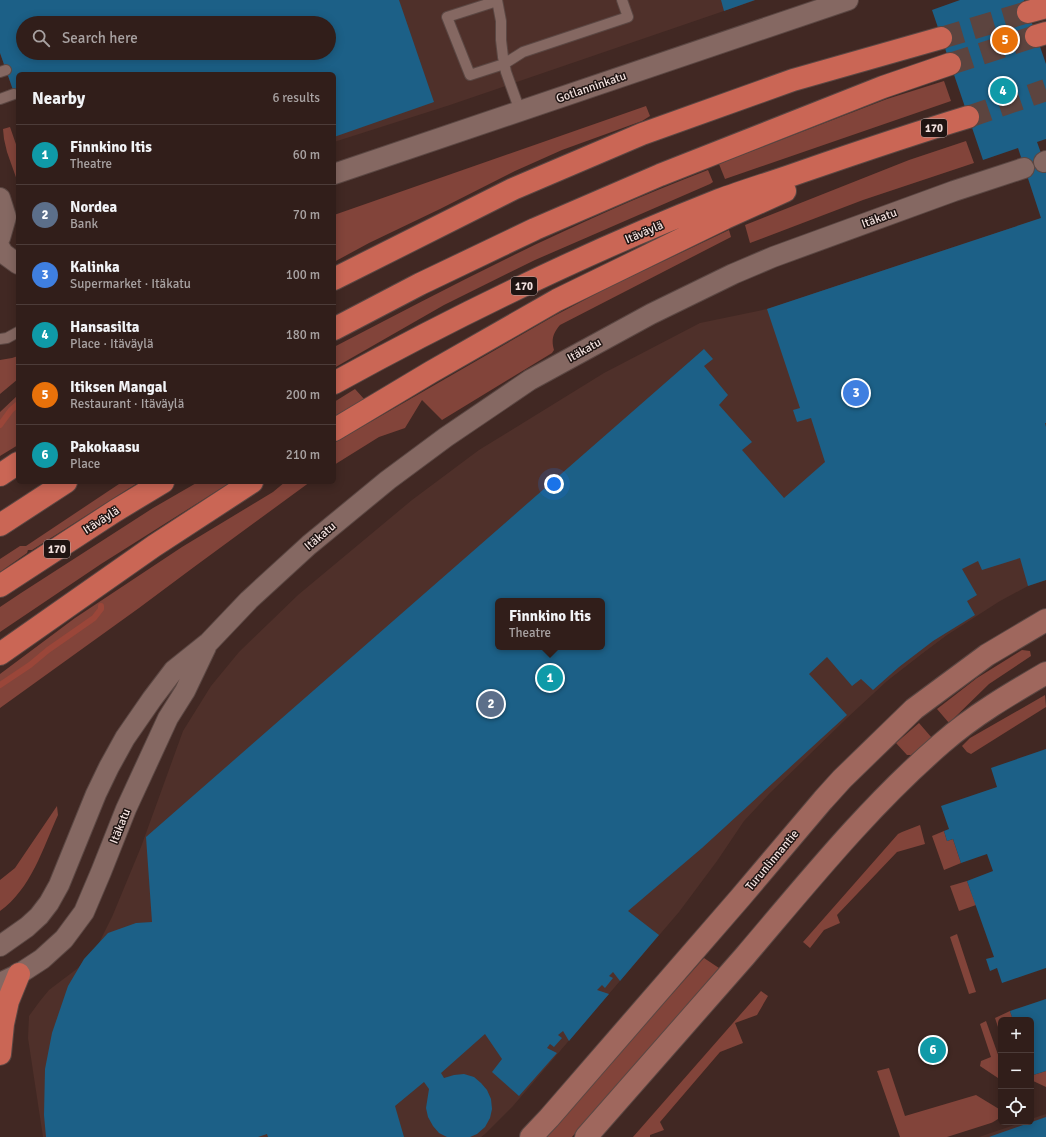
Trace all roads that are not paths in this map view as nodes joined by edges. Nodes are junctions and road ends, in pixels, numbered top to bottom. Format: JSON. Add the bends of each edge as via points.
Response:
{"nodes":[{"id":1,"x":622,"y":0,"type":"edge"},
{"id":2,"x":848,"y":0,"type":"edge"},
{"id":3,"x":497,"y":1,"type":"edge"},
{"id":4,"x":941,"y":38,"type":"tunnel mouth"},
{"id":5,"x":504,"y":64,"type":"junction"},
{"id":6,"x":950,"y":64,"type":"tunnel mouth"},
{"id":7,"x":14,"y":94,"type":"dead end"},
{"id":8,"x":0,"y":99,"type":"edge"},
{"id":9,"x":520,"y":110,"type":"junction"},
{"id":10,"x":968,"y":117,"type":"tunnel mouth"},
{"id":11,"x":899,"y":138,"type":"junction"},
{"id":12,"x":1024,"y":168,"type":"dead end"},
{"id":13,"x":336,"y":173,"type":"edge"},
{"id":14,"x":0,"y":198,"type":"edge"},
{"id":15,"x":4,"y":252,"type":"edge"},
{"id":16,"x":336,"y":277,"type":"edge"},
{"id":17,"x":336,"y":328,"type":"edge"},
{"id":18,"x":16,"y":333,"type":"edge"},
{"id":19,"x":0,"y":339,"type":"edge"},
{"id":20,"x":336,"y":382,"type":"edge"},
{"id":21,"x":336,"y":429,"type":"edge"},
{"id":22,"x":16,"y":464,"type":"edge"},
{"id":23,"x":0,"y":475,"type":"edge"},
{"id":24,"x":63,"y":484,"type":"edge"},
{"id":25,"x":160,"y":484,"type":"edge"},
{"id":26,"x":249,"y":484,"type":"edge"},
{"id":27,"x":0,"y":526,"type":"edge"},
{"id":28,"x":0,"y":586,"type":"edge"},
{"id":29,"x":1046,"y":620,"type":"edge"},
{"id":30,"x":209,"y":642,"type":"junction"},
{"id":31,"x":0,"y":654,"type":"edge"},
{"id":32,"x":1046,"y":673,"type":"edge"},
{"id":33,"x":0,"y":946,"type":"edge"},
{"id":34,"x":10,"y":979,"type":"edge"},
{"id":35,"x":0,"y":1054,"type":"edge"},
{"id":36,"x":531,"y":1137,"type":"edge"},
{"id":37,"x":586,"y":1137,"type":"edge"}],
"edges":[{"from":1,"to":5,"type":"lane","via":[[628,17],[523,52]]},
{"from":2,"to":9,"type":"street","name":"Gotlanninkatu"},
{"from":3,"to":5,"type":"lane"},
{"from":3,"to":5,"type":"lane","via":[[447,17],[470,75]]},
{"from":4,"to":16,"type":"highway","via":[[793,80],[642,134],[513,188]]},
{"from":5,"to":9,"type":"lane"},
{"from":6,"to":17,"type":"highway","via":[[883,87],[674,170],[535,229]]},
{"from":7,"to":8,"type":"lane"},
{"from":9,"to":13,"type":"street","name":"Gotlanninkatu"},
{"from":10,"to":11,"type":"highway","name":"Itäväylä","number":"170"},
{"from":11,"to":20,"type":"highway","name":"Itäväylä","number":"170","via":[[720,200],[616,244],[521,287]]},
{"from":11,"to":21,"type":"highway","via":[[725,218],[557,300]]},
{"from":12,"to":30,"type":"street","name":"Itäkatu","via":[[954,191],[733,274],[651,314],[530,380],[446,437],[350,511],[249,600]]},
{"from":14,"to":15,"type":"street","via":[[6,217]]},
{"from":18,"to":19,"type":"lane"},
{"from":22,"to":23,"type":"highway"},
{"from":24,"to":27,"type":"highway"},
{"from":25,"to":28,"type":"highway","name":"Itäväylä","number":"170"},
{"from":26,"to":31,"type":"highway","via":[[154,546]]},
{"from":29,"to":36,"type":"main road","name":"Turunlinnantie","via":[[987,655],[914,709],[842,778]]},
{"from":30,"to":33,"type":"street","name":"Itäkatu","via":[[174,670],[125,738],[96,794],[59,885],[49,903],[27,927]]},
{"from":30,"to":34,"type":"street","name":"Itäkatu","via":[[168,718],[126,809],[84,912],[64,939],[42,959]]},
{"from":32,"to":37,"type":"main road","via":[[965,724],[942,742],[884,797],[838,846]]},
{"from":34,"to":35,"type":"highway"}]}
